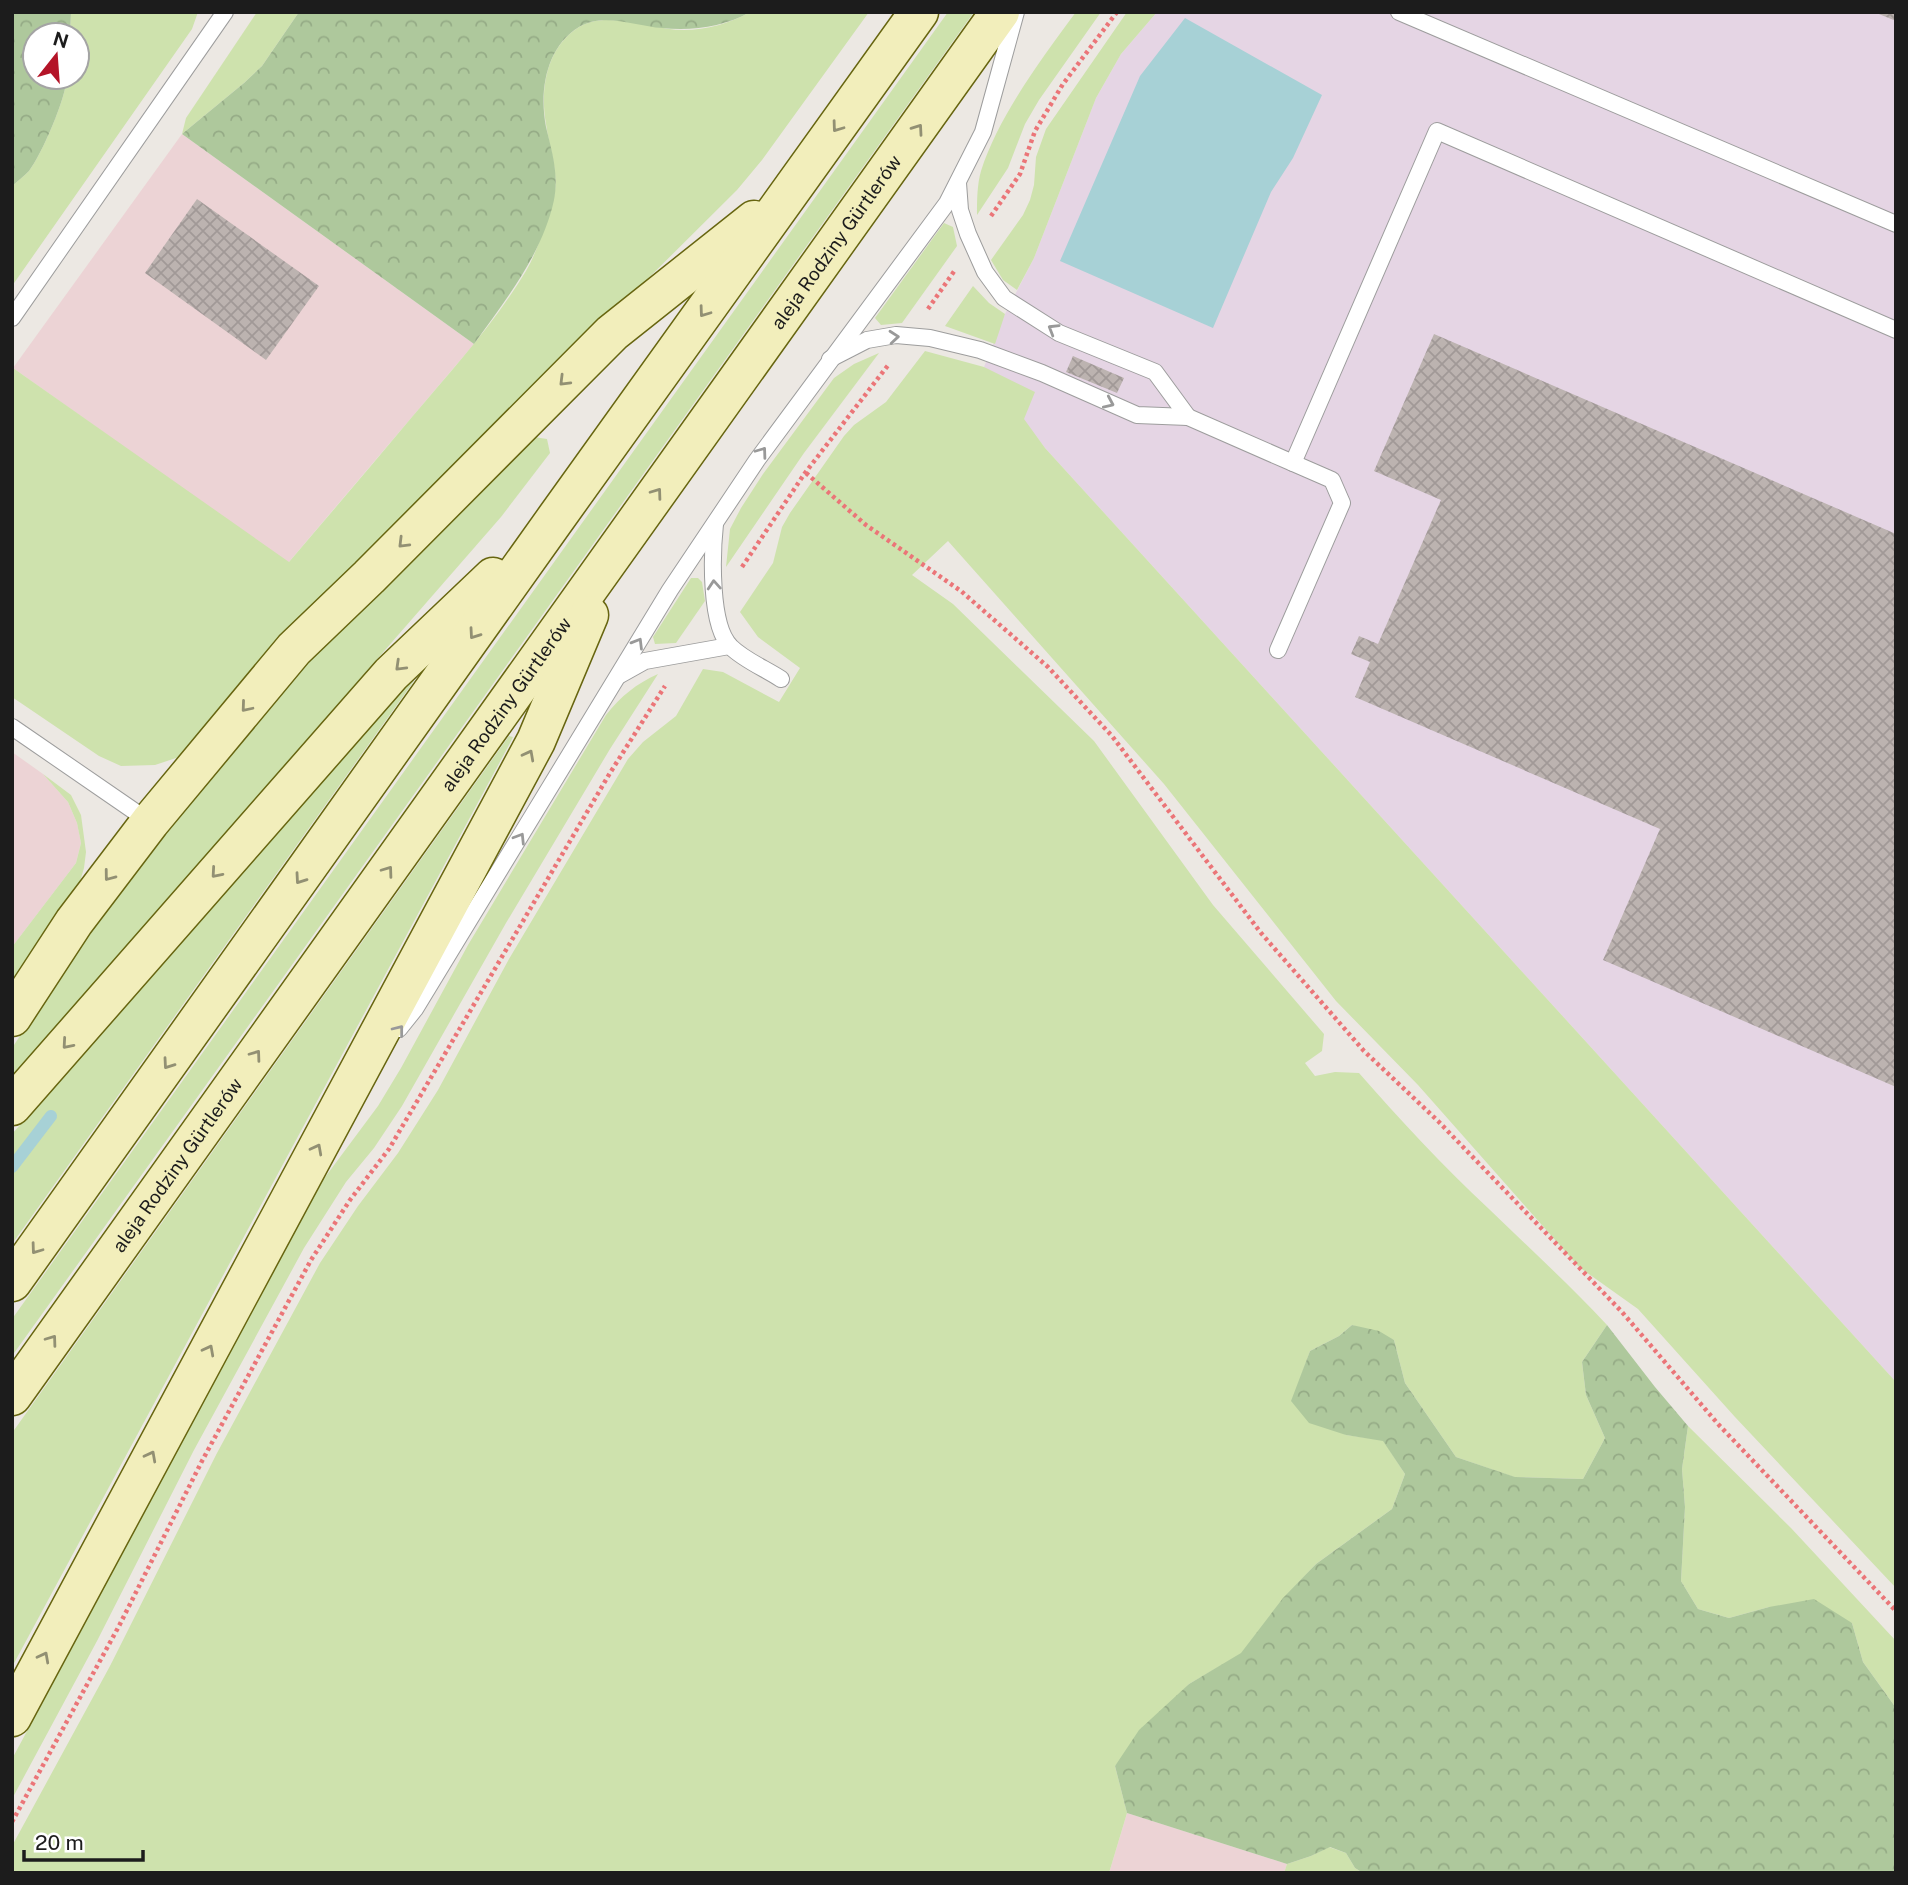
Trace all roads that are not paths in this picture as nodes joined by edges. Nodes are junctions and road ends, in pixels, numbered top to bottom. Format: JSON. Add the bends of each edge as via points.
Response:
{"nodes":[{"id":1,"x":225,"y":12,"type":"edge"},
{"id":2,"x":919,"y":12,"type":"edge"},
{"id":3,"x":1000,"y":12,"type":"edge"},
{"id":4,"x":1016,"y":12,"type":"edge"},
{"id":5,"x":1399,"y":12,"type":"edge"},
{"id":6,"x":958,"y":181,"type":"junction"},
{"id":7,"x":792,"y":191,"type":"junction"},
{"id":8,"x":1896,"y":224,"type":"edge"},
{"id":9,"x":12,"y":318,"type":"edge"},
{"id":10,"x":1896,"y":330,"type":"edge"},
{"id":11,"x":830,"y":359,"type":"junction"},
{"id":12,"x":1188,"y":417,"type":"junction"},
{"id":13,"x":1293,"y":463,"type":"junction"},
{"id":14,"x":556,"y":518,"type":"junction"},
{"id":15,"x":716,"y":522,"type":"junction"},
{"id":16,"x":617,"y":549,"type":"junction"},
{"id":17,"x":729,"y":646,"type":"junction"},
{"id":18,"x":1278,"y":650,"type":"dead end"},
{"id":19,"x":617,"y":676,"type":"junction"},
{"id":20,"x":782,"y":680,"type":"dead end"},
{"id":21,"x":12,"y":726,"type":"edge"},
{"id":22,"x":150,"y":822,"type":"junction"},
{"id":23,"x":12,"y":1017,"type":"edge"},
{"id":24,"x":342,"y":1103,"type":"junction"},
{"id":25,"x":12,"y":1106,"type":"edge"},
{"id":26,"x":12,"y":1282,"type":"edge"},
{"id":27,"x":12,"y":1395,"type":"edge"},
{"id":28,"x":12,"y":1717,"type":"edge"}],
"edges":[{"from":1,"to":9,"type":"lane"},
{"from":2,"to":7,"type":"main road","one_way":true},
{"from":16,"to":3,"type":"main road","name":"aleja Rodziny Gürtlerów","one_way":true},
{"from":4,"to":6,"type":"lane","via":[[983,132]]},
{"from":5,"to":8,"type":"lane"},
{"from":6,"to":11,"type":"lane","via":[[947,203]]},
{"from":12,"to":6,"type":"lane","one_way":true,"via":[[1155,372],[1059,333],[1004,298],[972,244],[960,210]]},
{"from":7,"to":14,"type":"main road","one_way":true},
{"from":7,"to":22,"type":"main road","one_way":true,"via":[[612,333],[294,649]]},
{"from":10,"to":13,"type":"lane","via":[[1437,131]]},
{"from":11,"to":12,"type":"lane","one_way":true,"via":[[867,340],[896,335],[930,338],[1042,373],[1137,415]]},
{"from":15,"to":11,"type":"lane","one_way":true},
{"from":12,"to":13,"type":"lane"},
{"from":13,"to":18,"type":"lane","via":[[1332,480],[1342,503]]},
{"from":14,"to":25,"type":"main road","one_way":true,"via":[[391,674]]},
{"from":14,"to":26,"type":"main road","one_way":true},
{"from":17,"to":15,"type":"lane","one_way":true,"via":[[716,606],[712,553]]},
{"from":19,"to":15,"type":"lane","one_way":true},
{"from":24,"to":16,"type":"main road","one_way":true,"via":[[536,741]]},
{"from":27,"to":16,"type":"main road","name":"aleja Rodziny Gürtlerów","one_way":true},
{"from":17,"to":19,"type":"lane","via":[[645,661]]},
{"from":17,"to":20,"type":"lane"},
{"from":24,"to":19,"type":"lane","one_way":true,"via":[[415,1009]]},
{"from":21,"to":22,"type":"lane"},
{"from":22,"to":23,"type":"main road","one_way":true,"via":[[74,922]]},
{"from":28,"to":24,"type":"main road","one_way":true}]}
